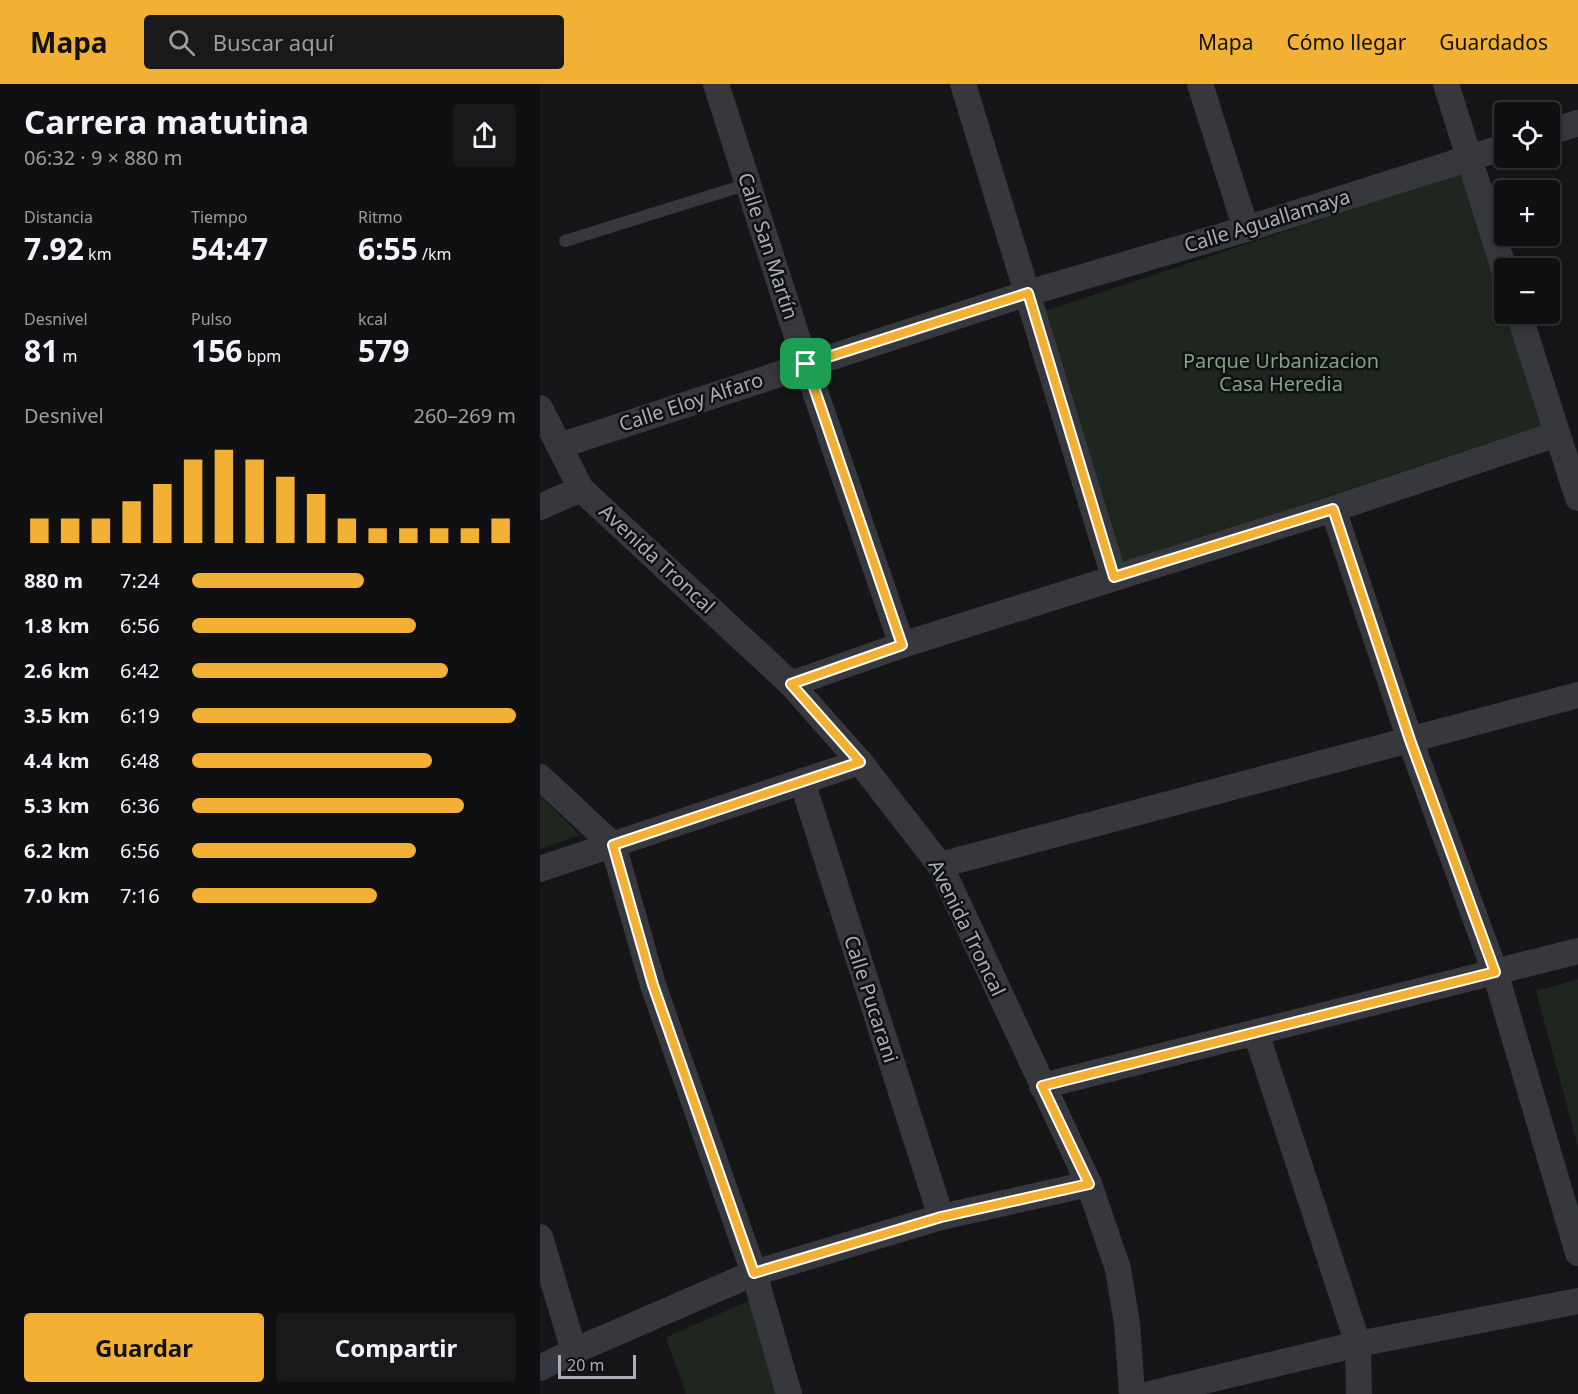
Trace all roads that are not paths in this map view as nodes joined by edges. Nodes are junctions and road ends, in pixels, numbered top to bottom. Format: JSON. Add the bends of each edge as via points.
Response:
{"nodes":[{"id":1,"x":717,"y":84,"type":"edge"},
{"id":2,"x":963,"y":84,"type":"edge"},
{"id":3,"x":1200,"y":84,"type":"edge"},
{"id":4,"x":1446,"y":84,"type":"edge"},
{"id":5,"x":1578,"y":123,"type":"edge"},
{"id":6,"x":1560,"y":129,"type":"edge"},
{"id":7,"x":1494,"y":150,"type":"edge"},
{"id":8,"x":1469,"y":158,"type":"junction"},
{"id":9,"x":748,"y":184,"type":"junction"},
{"id":10,"x":1246,"y":229,"type":"junction"},
{"id":11,"x":565,"y":241,"type":"dead end"},
{"id":12,"x":1501,"y":258,"type":"edge"},
{"id":13,"x":1028,"y":293,"type":"junction"},
{"id":14,"x":1522,"y":324,"type":"edge"},
{"id":15,"x":806,"y":364,"type":"junction"},
{"id":16,"x":540,"y":408,"type":"edge"},
{"id":17,"x":1557,"y":434,"type":"junction"},
{"id":18,"x":559,"y":446,"type":"junction"},
{"id":19,"x":581,"y":489,"type":"junction"},
{"id":20,"x":1578,"y":498,"type":"edge"},
{"id":21,"x":540,"y":507,"type":"edge"},
{"id":22,"x":1333,"y":509,"type":"junction"},
{"id":23,"x":1114,"y":577,"type":"junction"},
{"id":24,"x":902,"y":645,"type":"junction"},
{"id":25,"x":791,"y":684,"type":"junction"},
{"id":26,"x":1578,"y":695,"type":"edge"},
{"id":27,"x":1410,"y":740,"type":"junction"},
{"id":28,"x":860,"y":762,"type":"junction"},
{"id":29,"x":540,"y":777,"type":"edge"},
{"id":30,"x":802,"y":781,"type":"junction"},
{"id":31,"x":613,"y":845,"type":"junction"},
{"id":32,"x":940,"y":865,"type":"junction"},
{"id":33,"x":540,"y":869,"type":"edge"},
{"id":34,"x":1578,"y":951,"type":"edge"},
{"id":35,"x":1495,"y":972,"type":"junction"},
{"id":36,"x":1256,"y":1033,"type":"junction"},
{"id":37,"x":1042,"y":1086,"type":"junction"},
{"id":38,"x":1089,"y":1184,"type":"junction"},
{"id":39,"x":941,"y":1217,"type":"junction"},
{"id":40,"x":540,"y":1237,"type":"edge"},
{"id":41,"x":1578,"y":1253,"type":"edge"},
{"id":42,"x":754,"y":1273,"type":"junction"},
{"id":43,"x":1578,"y":1301,"type":"edge"},
{"id":44,"x":1358,"y":1344,"type":"junction"},
{"id":45,"x":574,"y":1351,"type":"junction"},
{"id":46,"x":540,"y":1368,"type":"edge"},
{"id":47,"x":789,"y":1394,"type":"edge"},
{"id":48,"x":1132,"y":1394,"type":"edge"},
{"id":49,"x":1150,"y":1394,"type":"edge"},
{"id":50,"x":1359,"y":1394,"type":"edge"}],
"edges":[{"from":1,"to":9,"type":"street","name":"Calle San Martín"},
{"from":2,"to":13,"type":"street"},
{"from":3,"to":10,"type":"street"},
{"from":4,"to":8,"type":"street"},
{"from":5,"to":6,"type":"street"},
{"from":7,"to":8,"type":"street","name":"Calle Aguallamaya"},
{"from":8,"to":10,"type":"street","name":"Calle Aguallamaya"},
{"from":8,"to":12,"type":"street"},
{"from":9,"to":11,"type":"lane"},
{"from":9,"to":15,"type":"street","name":"Calle San Martín"},
{"from":10,"to":13,"type":"street","name":"Calle Aguallamaya"},
{"from":13,"to":15,"type":"street","name":"Calle Eloy Alfaro"},
{"from":13,"to":23,"type":"street"},
{"from":14,"to":17,"type":"street"},
{"from":15,"to":18,"type":"street","name":"Calle Eloy Alfaro"},
{"from":15,"to":24,"type":"street","name":"Calle San Martín"},
{"from":16,"to":18,"type":"street","name":"Avenida Troncal"},
{"from":17,"to":20,"type":"street"},
{"from":17,"to":22,"type":"street"},
{"from":18,"to":19,"type":"street","name":"Avenida Troncal"},
{"from":19,"to":21,"type":"street"},
{"from":19,"to":25,"type":"street","name":"Avenida Troncal"},
{"from":22,"to":23,"type":"street"},
{"from":22,"to":27,"type":"street"},
{"from":23,"to":24,"type":"street"},
{"from":24,"to":25,"type":"street"},
{"from":25,"to":28,"type":"street","name":"Avenida Troncal"},
{"from":26,"to":27,"type":"street"},
{"from":27,"to":32,"type":"street"},
{"from":27,"to":35,"type":"street"},
{"from":28,"to":30,"type":"street"},
{"from":28,"to":32,"type":"street","name":"Avenida Troncal"},
{"from":29,"to":31,"type":"street"},
{"from":30,"to":31,"type":"street"},
{"from":30,"to":39,"type":"street","name":"Calle Pucarani"},
{"from":31,"to":33,"type":"street"},
{"from":31,"to":42,"type":"street","via":[[653,985]]},
{"from":32,"to":37,"type":"street","name":"Avenida Troncal"},
{"from":34,"to":35,"type":"street"},
{"from":35,"to":36,"type":"street"},
{"from":35,"to":41,"type":"street"},
{"from":36,"to":37,"type":"street"},
{"from":36,"to":44,"type":"street"},
{"from":37,"to":38,"type":"street","name":"Avenida Troncal"},
{"from":38,"to":39,"type":"street"},
{"from":38,"to":48,"type":"street","name":"Avenida Troncal","via":[[1118,1269]]},
{"from":39,"to":42,"type":"street"},
{"from":40,"to":45,"type":"street"},
{"from":42,"to":45,"type":"street"},
{"from":42,"to":47,"type":"street"},
{"from":43,"to":44,"type":"street"},
{"from":44,"to":49,"type":"street"},
{"from":44,"to":50,"type":"street"},
{"from":45,"to":46,"type":"street"}]}
